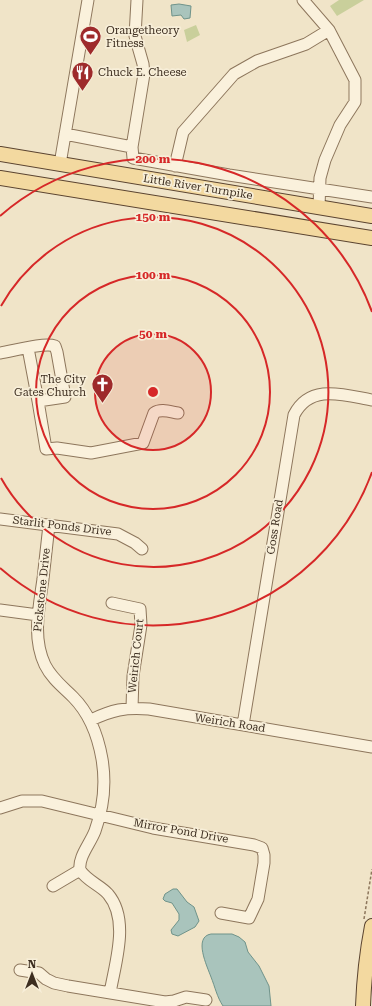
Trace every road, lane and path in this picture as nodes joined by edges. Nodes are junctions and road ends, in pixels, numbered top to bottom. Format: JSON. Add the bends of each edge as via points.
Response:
{"nodes":[{"id":1,"x":88,"y":0,"type":"edge"},
{"id":2,"x":137,"y":0,"type":"edge"},
{"id":3,"x":303,"y":0,"type":"edge"},
{"id":4,"x":328,"y":30,"type":"junction"},
{"id":5,"x":65,"y":134,"type":"junction"},
{"id":6,"x":133,"y":152,"type":"junction"},
{"id":7,"x":0,"y":154,"type":"edge"},
{"id":8,"x":60,"y":164,"type":"junction"},
{"id":9,"x":175,"y":166,"type":"junction"},
{"id":10,"x":0,"y":178,"type":"edge"},
{"id":11,"x":320,"y":190,"type":"junction"},
{"id":12,"x":372,"y":198,"type":"edge"},
{"id":13,"x":319,"y":207,"type":"junction"},
{"id":14,"x":372,"y":216,"type":"edge"},
{"id":15,"x":372,"y":238,"type":"edge"},
{"id":16,"x":28,"y":348,"type":"junction"},
{"id":17,"x":0,"y":353,"type":"edge"},
{"id":18,"x":372,"y":400,"type":"edge"},
{"id":19,"x":38,"y":401,"type":"junction"},
{"id":20,"x":178,"y":413,"type":"dead end"},
{"id":21,"x":0,"y":518,"type":"edge"},
{"id":22,"x":50,"y":525,"type":"junction"},
{"id":23,"x":142,"y":549,"type":"dead end"},
{"id":24,"x":112,"y":603,"type":"dead end"},
{"id":25,"x":0,"y":610,"type":"edge"},
{"id":26,"x":38,"y":615,"type":"junction"},
{"id":27,"x":132,"y":708,"type":"junction"},
{"id":28,"x":91,"y":720,"type":"junction"},
{"id":29,"x":243,"y":725,"type":"junction"},
{"id":30,"x":372,"y":747,"type":"edge"},
{"id":31,"x":0,"y":808,"type":"edge"},
{"id":32,"x":99,"y":815,"type":"junction"},
{"id":33,"x":80,"y":870,"type":"junction"},
{"id":34,"x":53,"y":886,"type":"dead end"},
{"id":35,"x":221,"y":913,"type":"dead end"},
{"id":36,"x":372,"y":926,"type":"edge"},
{"id":37,"x":20,"y":970,"type":"dead end"},
{"id":38,"x":110,"y":993,"type":"junction"},
{"id":39,"x":206,"y":1000,"type":"dead end"},
{"id":40,"x":363,"y":1006,"type":"edge"}],
"edges":[{"from":1,"to":5,"type":"street"},
{"from":2,"to":6,"type":"street","via":[[135,36],[144,74]]},
{"from":3,"to":4,"type":"street"},
{"from":4,"to":9,"type":"street","via":[[306,44],[257,61],[234,74],[183,132]]},
{"from":4,"to":11,"type":"street","via":[[355,80],[355,102],[340,125],[325,160]]},
{"from":5,"to":6,"type":"street"},
{"from":5,"to":8,"type":"street"},
{"from":6,"to":9,"type":"street"},
{"from":7,"to":8,"type":"main road","name":"Little River Turnpike"},
{"from":8,"to":13,"type":"main road","name":"Little River Turnpike"},
{"from":9,"to":11,"type":"street"},
{"from":10,"to":15,"type":"main road","name":"Little River Turnpike"},
{"from":11,"to":12,"type":"street"},
{"from":11,"to":13,"type":"street"},
{"from":13,"to":14,"type":"main road","name":"Little River Turnpike"},
{"from":16,"to":17,"type":"street"},
{"from":16,"to":19,"type":"street"},
{"from":16,"to":19,"type":"street","via":[[50,345],[55,346],[58,352],[65,397]]},
{"from":18,"to":29,"type":"street","name":"Goss Road","via":[[323,394],[301,404],[294,415]]},
{"from":19,"to":20,"type":"street","via":[[46,449],[70,448],[91,453],[143,443],[154,413],[161,410]]},
{"from":21,"to":22,"type":"street","name":"Starlit Ponds Drive"},
{"from":22,"to":23,"type":"street","name":"Starlit Ponds Drive","via":[[118,534]]},
{"from":22,"to":26,"type":"street","name":"Pickstone Drive"},
{"from":24,"to":27,"type":"street","name":"Weirich Court","via":[[140,609],[141,625],[133,676]]},
{"from":25,"to":26,"type":"street"},
{"from":26,"to":28,"type":"street","name":"Pickstone Drive","via":[[37,635],[45,666]]},
{"from":27,"to":28,"type":"street","name":"Weirich Road","via":[[107,712]]},
{"from":27,"to":29,"type":"street","name":"Weirich Road"},
{"from":28,"to":32,"type":"street","name":"Pickstone Drive","via":[[100,747],[103,772]]},
{"from":29,"to":30,"type":"street","name":"Weirich Road"},
{"from":31,"to":32,"type":"street","name":"Mirror Pond Drive","via":[[34,800]]},
{"from":32,"to":33,"type":"street","name":"Pickstone Drive","via":[[95,831],[80,863]]},
{"from":32,"to":35,"type":"street","name":"Mirror Pond Drive","via":[[153,828],[254,844],[262,848],[264,862],[258,899],[249,918]]},
{"from":33,"to":34,"type":"street"},
{"from":33,"to":38,"type":"street","via":[[85,877],[108,894],[119,913],[120,931]]},
{"from":36,"to":40,"type":"main road"},
{"from":37,"to":38,"type":"street","via":[[39,972],[46,979],[59,985]]},
{"from":38,"to":39,"type":"street","via":[[165,1002],[186,997]]}]}
